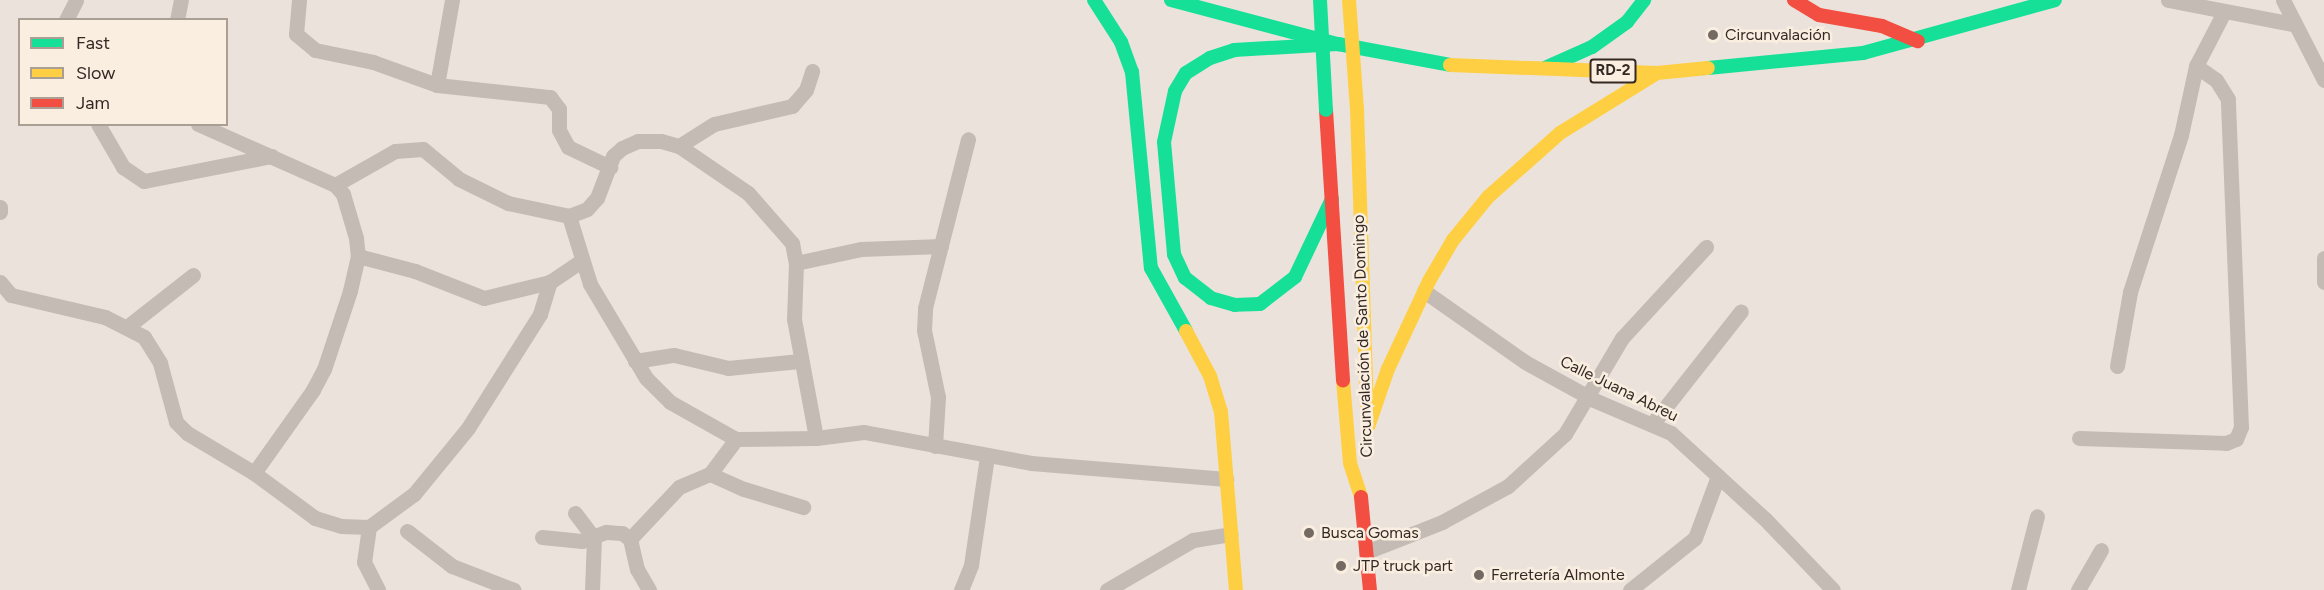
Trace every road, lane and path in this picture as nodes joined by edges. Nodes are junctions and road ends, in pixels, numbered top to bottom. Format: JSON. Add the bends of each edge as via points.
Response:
{"nodes":[{"id":1,"x":76,"y":0,"type":"edge"},
{"id":2,"x":181,"y":0,"type":"edge"},
{"id":3,"x":298,"y":0,"type":"edge"},
{"id":4,"x":452,"y":0,"type":"edge"},
{"id":5,"x":1094,"y":0,"type":"edge"},
{"id":6,"x":1171,"y":0,"type":"edge"},
{"id":7,"x":1320,"y":0,"type":"edge"},
{"id":8,"x":1349,"y":0,"type":"edge"},
{"id":9,"x":1644,"y":0,"type":"edge"},
{"id":10,"x":1794,"y":0,"type":"edge"},
{"id":11,"x":2055,"y":0,"type":"edge"},
{"id":12,"x":2168,"y":0,"type":"edge"},
{"id":13,"x":2283,"y":0,"type":"edge"},
{"id":14,"x":2224,"y":12,"type":"junction"},
{"id":15,"x":67,"y":18,"type":"edge"},
{"id":16,"x":177,"y":18,"type":"edge"},
{"id":17,"x":2293,"y":24,"type":"junction"},
{"id":18,"x":1918,"y":41,"type":"junction"},
{"id":19,"x":1338,"y":44,"type":"junction"},
{"id":20,"x":2196,"y":66,"type":"junction"},
{"id":21,"x":1545,"y":68,"type":"junction"},
{"id":22,"x":812,"y":71,"type":"dead end"},
{"id":23,"x":1657,"y":73,"type":"junction"},
{"id":24,"x":2324,"y":80,"type":"edge"},
{"id":25,"x":437,"y":86,"type":"junction"},
{"id":26,"x":99,"y":126,"type":"edge"},
{"id":27,"x":203,"y":126,"type":"edge"},
{"id":28,"x":968,"y":139,"type":"dead end"},
{"id":29,"x":679,"y":146,"type":"junction"},
{"id":30,"x":272,"y":156,"type":"junction"},
{"id":31,"x":610,"y":167,"type":"junction"},
{"id":32,"x":335,"y":184,"type":"junction"},
{"id":33,"x":1332,"y":199,"type":"junction"},
{"id":34,"x":0,"y":207,"type":"edge"},
{"id":35,"x":0,"y":212,"type":"edge"},
{"id":36,"x":569,"y":216,"type":"junction"},
{"id":37,"x":941,"y":246,"type":"junction"},
{"id":38,"x":1706,"y":247,"type":"dead end"},
{"id":39,"x":358,"y":255,"type":"junction"},
{"id":40,"x":2324,"y":258,"type":"edge"},
{"id":41,"x":581,"y":261,"type":"junction"},
{"id":42,"x":796,"y":263,"type":"junction"},
{"id":43,"x":192,"y":275,"type":"dead end"},
{"id":44,"x":0,"y":282,"type":"edge"},
{"id":45,"x":550,"y":282,"type":"junction"},
{"id":46,"x":2324,"y":282,"type":"edge"},
{"id":47,"x":1424,"y":291,"type":"junction"},
{"id":48,"x":1741,"y":311,"type":"dead end"},
{"id":49,"x":127,"y":327,"type":"junction"},
{"id":50,"x":635,"y":360,"type":"junction"},
{"id":51,"x":800,"y":361,"type":"junction"},
{"id":52,"x":2117,"y":366,"type":"dead end"},
{"id":53,"x":1586,"y":396,"type":"junction"},
{"id":54,"x":1653,"y":423,"type":"junction"},
{"id":55,"x":816,"y":438,"type":"junction"},
{"id":56,"x":2079,"y":438,"type":"dead end"},
{"id":57,"x":736,"y":439,"type":"junction"},
{"id":58,"x":935,"y":446,"type":"junction"},
{"id":59,"x":987,"y":456,"type":"junction"},
{"id":60,"x":1367,"y":469,"type":"dead end"},
{"id":61,"x":254,"y":473,"type":"junction"},
{"id":62,"x":710,"y":474,"type":"junction"},
{"id":63,"x":1718,"y":476,"type":"junction"},
{"id":64,"x":1226,"y":479,"type":"junction"},
{"id":65,"x":1360,"y":496,"type":"junction"},
{"id":66,"x":802,"y":507,"type":"dead end"},
{"id":67,"x":575,"y":513,"type":"dead end"},
{"id":68,"x":2037,"y":516,"type":"dead end"},
{"id":69,"x":369,"y":527,"type":"junction"},
{"id":70,"x":407,"y":531,"type":"dead end"},
{"id":71,"x":1232,"y":534,"type":"junction"},
{"id":72,"x":542,"y":537,"type":"dead end"},
{"id":73,"x":594,"y":538,"type":"junction"},
{"id":74,"x":630,"y":539,"type":"junction"},
{"id":75,"x":2101,"y":550,"type":"dead end"},
{"id":76,"x":1366,"y":552,"type":"junction"},
{"id":77,"x":378,"y":590,"type":"edge"},
{"id":78,"x":514,"y":590,"type":"edge"},
{"id":79,"x":592,"y":590,"type":"edge"},
{"id":80,"x":650,"y":590,"type":"edge"},
{"id":81,"x":961,"y":590,"type":"edge"},
{"id":82,"x":1107,"y":590,"type":"edge"},
{"id":83,"x":1236,"y":590,"type":"edge"},
{"id":84,"x":1370,"y":590,"type":"edge"},
{"id":85,"x":1630,"y":590,"type":"edge"},
{"id":86,"x":1833,"y":590,"type":"edge"},
{"id":87,"x":2018,"y":590,"type":"edge"},
{"id":88,"x":2078,"y":590,"type":"edge"}],
"edges":[{"from":1,"to":15,"type":"street"},
{"from":2,"to":16,"type":"street"},
{"from":3,"to":25,"type":"street","via":[[295,22],[303,43],[334,56],[373,62]]},
{"from":4,"to":25,"type":"street"},
{"from":5,"to":64,"type":"main road","via":[[1121,42],[1132,72],[1151,268],[1210,376],[1221,412]]},
{"from":6,"to":19,"type":"main road","number":"RD-2"},
{"from":7,"to":33,"type":"main road","name":"Circunvalación de Santo Domingo","bridge":true},
{"from":8,"to":47,"type":"main road","name":"Circunvalación de Santo Domingo","bridge":true,"via":[[1357,109],[1368,432],[1388,369]]},
{"from":9,"to":21,"type":"main road","via":[[1627,22],[1592,47]]},
{"from":10,"to":18,"type":"main road","via":[[1819,15],[1882,26]]},
{"from":11,"to":18,"type":"main road","number":"RD-2"},
{"from":12,"to":14,"type":"street"},
{"from":13,"to":17,"type":"street"},
{"from":14,"to":17,"type":"street"},
{"from":14,"to":20,"type":"street"},
{"from":17,"to":24,"type":"street"},
{"from":18,"to":23,"type":"main road","number":"RD-2","via":[[1863,53]]},
{"from":19,"to":21,"type":"main road","number":"RD-2","via":[[1433,64]]},
{"from":19,"to":33,"type":"main road","via":[[1234,50],[1210,58],[1186,73],[1175,91],[1164,142],[1174,254],[1185,278],[1211,298],[1235,305],[1260,304],[1295,277]]},
{"from":20,"to":52,"type":"street","via":[[2181,135],[2130,292]]},
{"from":20,"to":56,"type":"street","via":[[2216,80],[2228,99],[2241,428],[2236,439],[2226,442]]},
{"from":21,"to":23,"type":"main road","number":"RD-2"},
{"from":22,"to":29,"type":"street","via":[[806,90],[792,106],[714,124]]},
{"from":23,"to":47,"type":"main road","via":[[1597,107],[1524,162],[1453,240]]},
{"from":25,"to":31,"type":"street","via":[[550,97],[559,109],[559,130],[568,147]]},
{"from":26,"to":30,"type":"street","via":[[123,167],[144,181]]},
{"from":27,"to":30,"type":"street"},
{"from":28,"to":37,"type":"street"},
{"from":29,"to":31,"type":"street","via":[[638,141],[622,148]]},
{"from":29,"to":42,"type":"street","via":[[731,180],[765,210],[792,243]]},
{"from":30,"to":32,"type":"street"},
{"from":31,"to":36,"type":"street","via":[[597,198],[587,208]]},
{"from":32,"to":36,"type":"street","via":[[395,151],[423,149],[459,179],[488,194],[530,210]]},
{"from":32,"to":39,"type":"street","via":[[343,194]]},
{"from":33,"to":65,"type":"main road","name":"Circunvalación de Santo Domingo","via":[[1346,423],[1350,463]]},
{"from":34,"to":35,"type":"street"},
{"from":36,"to":41,"type":"street"},
{"from":37,"to":42,"type":"street","via":[[861,249]]},
{"from":37,"to":58,"type":"street","via":[[931,276],[924,330],[938,397]]},
{"from":38,"to":53,"type":"street","via":[[1622,338]]},
{"from":39,"to":45,"type":"street","via":[[484,298]]},
{"from":39,"to":61,"type":"street","via":[[324,369]]},
{"from":40,"to":46,"type":"street"},
{"from":41,"to":45,"type":"street"},
{"from":41,"to":50,"type":"street","via":[[604,312]]},
{"from":42,"to":51,"type":"street","via":[[794,319]]},
{"from":43,"to":49,"type":"street"},
{"from":44,"to":49,"type":"street","via":[[11,295],[105,317]]},
{"from":45,"to":69,"type":"street","via":[[540,314],[468,428],[414,494]]},
{"from":47,"to":53,"type":"street","name":"Calle Juana Abreu","via":[[1525,362]]},
{"from":48,"to":54,"type":"street"},
{"from":49,"to":61,"type":"street","via":[[144,337],[155,352],[176,422],[187,433]]},
{"from":50,"to":51,"type":"street","via":[[674,355],[728,368]]},
{"from":50,"to":57,"type":"street","via":[[670,402]]},
{"from":51,"to":55,"type":"street"},
{"from":53,"to":54,"type":"street","name":"Calle Juana Abreu"},
{"from":53,"to":76,"type":"street","via":[[1565,434],[1508,486],[1442,522]]},
{"from":54,"to":63,"type":"street","name":"Calle Juana Abreu","via":[[1671,433]]},
{"from":55,"to":57,"type":"street"},
{"from":55,"to":58,"type":"street","via":[[864,432]]},
{"from":57,"to":62,"type":"street"},
{"from":58,"to":59,"type":"street"},
{"from":59,"to":64,"type":"street","via":[[1067,468]]},
{"from":59,"to":81,"type":"street","via":[[971,565]]},
{"from":60,"to":65,"type":"main road","name":"Circunvalación de Santo Domingo"},
{"from":61,"to":69,"type":"street","via":[[315,518],[341,526]]},
{"from":62,"to":66,"type":"street"},
{"from":62,"to":74,"type":"street","via":[[679,487]]},
{"from":63,"to":85,"type":"street","via":[[1695,538]]},
{"from":63,"to":86,"type":"street","name":"Calle Juana Abreu"},
{"from":64,"to":71,"type":"main road"},
{"from":65,"to":76,"type":"main road"},
{"from":67,"to":73,"type":"street"},
{"from":68,"to":87,"type":"street"},
{"from":69,"to":77,"type":"street","via":[[364,562]]},
{"from":70,"to":78,"type":"street","via":[[452,566]]},
{"from":71,"to":82,"type":"street","via":[[1193,540]]},
{"from":71,"to":83,"type":"main road"},
{"from":72,"to":73,"type":"street","via":[[582,541]]},
{"from":73,"to":74,"type":"street","via":[[606,532],[622,533]]},
{"from":73,"to":79,"type":"street"},
{"from":74,"to":80,"type":"street","via":[[637,569]]},
{"from":75,"to":88,"type":"street"},
{"from":76,"to":84,"type":"main road"}]}
